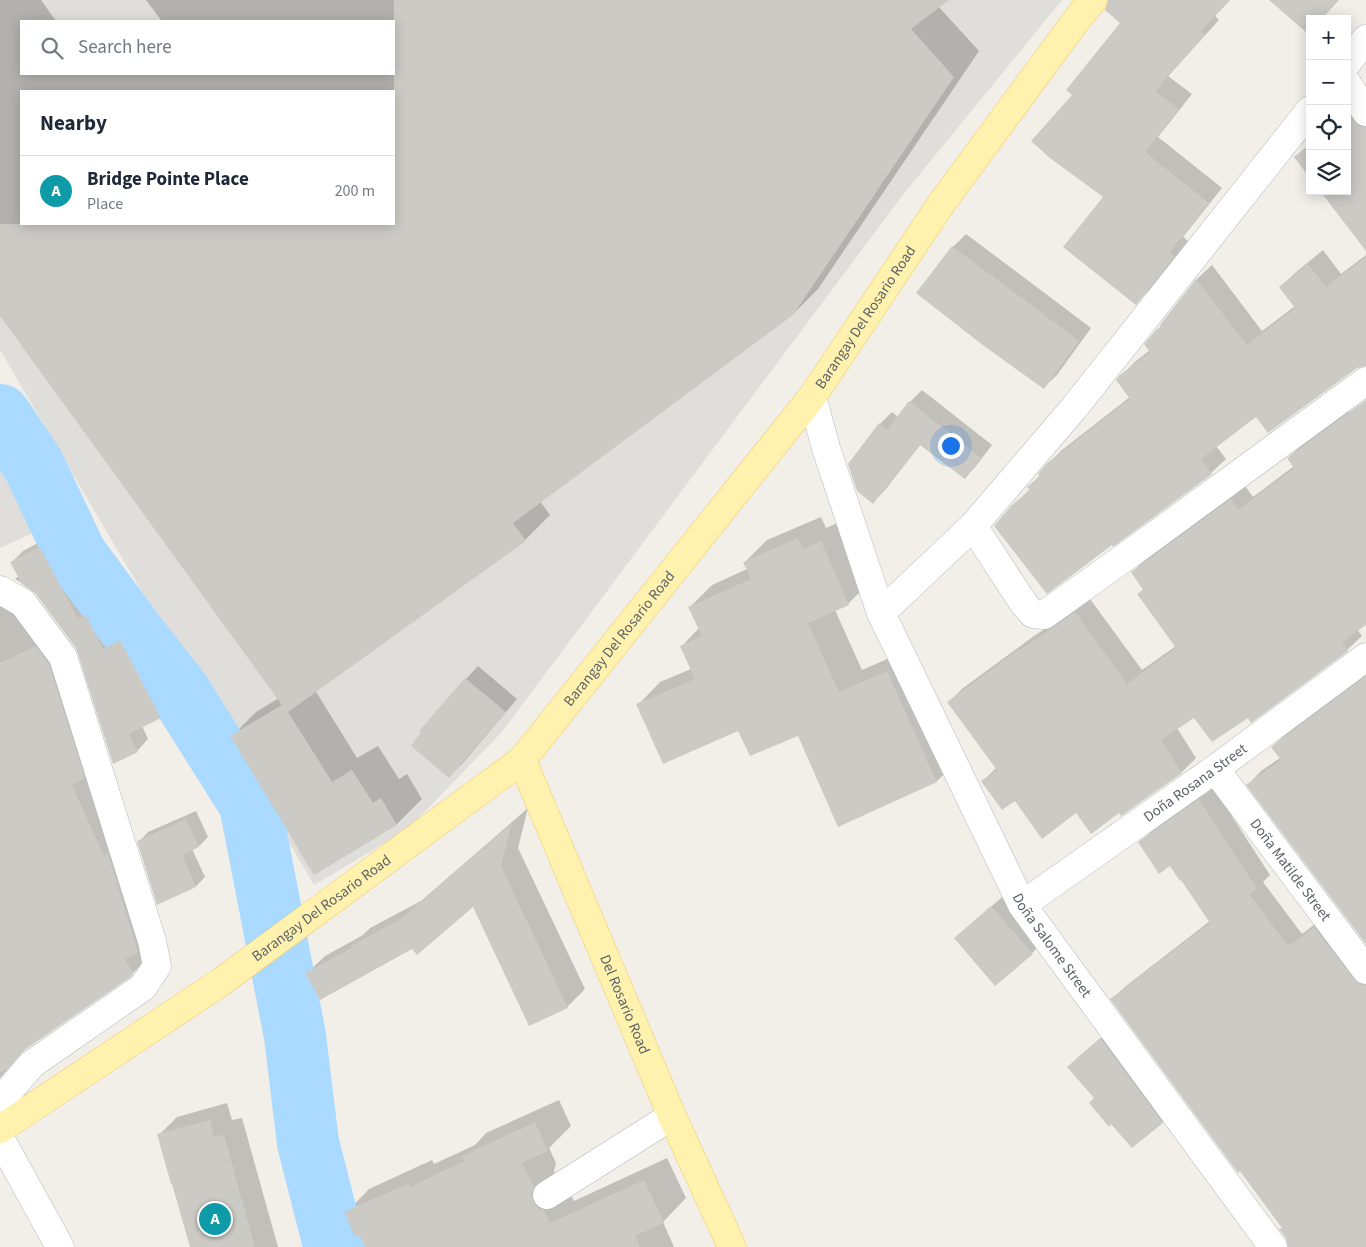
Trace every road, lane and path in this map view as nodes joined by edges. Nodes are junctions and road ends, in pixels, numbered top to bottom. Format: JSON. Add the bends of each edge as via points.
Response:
{"nodes":[{"id":1,"x":1093,"y":0,"type":"edge"},
{"id":2,"x":1366,"y":39,"type":"edge"},
{"id":3,"x":1349,"y":60,"type":"edge"},
{"id":4,"x":1351,"y":89,"type":"edge"},
{"id":5,"x":1366,"y":112,"type":"edge"},
{"id":6,"x":1306,"y":115,"type":"edge"},
{"id":7,"x":1366,"y":381,"type":"edge"},
{"id":8,"x":812,"y":396,"type":"junction"},
{"id":9,"x":973,"y":526,"type":"junction"},
{"id":10,"x":0,"y":590,"type":"edge"},
{"id":11,"x":881,"y":613,"type":"junction"},
{"id":12,"x":1366,"y":657,"type":"edge"},
{"id":13,"x":522,"y":760,"type":"junction"},
{"id":14,"x":1215,"y":769,"type":"junction"},
{"id":15,"x":1022,"y":905,"type":"junction"},
{"id":16,"x":1366,"y":970,"type":"edge"},
{"id":17,"x":672,"y":1116,"type":"junction"},
{"id":18,"x":0,"y":1117,"type":"edge"},
{"id":19,"x":0,"y":1129,"type":"edge"},
{"id":20,"x":0,"y":1138,"type":"edge"},
{"id":21,"x":547,"y":1194,"type":"dead end"},
{"id":22,"x":60,"y":1247,"type":"edge"},
{"id":23,"x":732,"y":1247,"type":"edge"},
{"id":24,"x":1273,"y":1247,"type":"edge"}],
"edges":[{"from":1,"to":8,"type":"main road","name":"Barangay Del Rosario Road","via":[[941,204]]},
{"from":2,"to":3,"type":"street"},
{"from":4,"to":5,"type":"street"},
{"from":6,"to":9,"type":"street","via":[[1074,408]]},
{"from":7,"to":9,"type":"street","via":[[1044,615],[1033,614],[1024,604]]},
{"from":8,"to":11,"type":"street","name":"Doña Salome Street"},
{"from":8,"to":13,"type":"main road","name":"Barangay Del Rosario Road"},
{"from":9,"to":11,"type":"street"},
{"from":10,"to":18,"type":"street","via":[[23,603],[63,657],[158,966],[143,987],[32,1064],[7,1093]]},
{"from":11,"to":15,"type":"street","name":"Doña Salome Street"},
{"from":12,"to":14,"type":"street","name":"Doña Rosana Street"},
{"from":13,"to":17,"type":"main road","name":"Del Rosario Road"},
{"from":13,"to":19,"type":"main road","name":"Barangay Del Rosario Road","via":[[221,982]]},
{"from":14,"to":15,"type":"street","name":"Doña Rosana Street"},
{"from":14,"to":16,"type":"street","name":"Doña Matilde Street"},
{"from":15,"to":24,"type":"street","name":"Doña Salome Street"},
{"from":17,"to":21,"type":"street"},
{"from":17,"to":23,"type":"main road","name":"Del Rosario Road"},
{"from":20,"to":22,"type":"street"}]}
